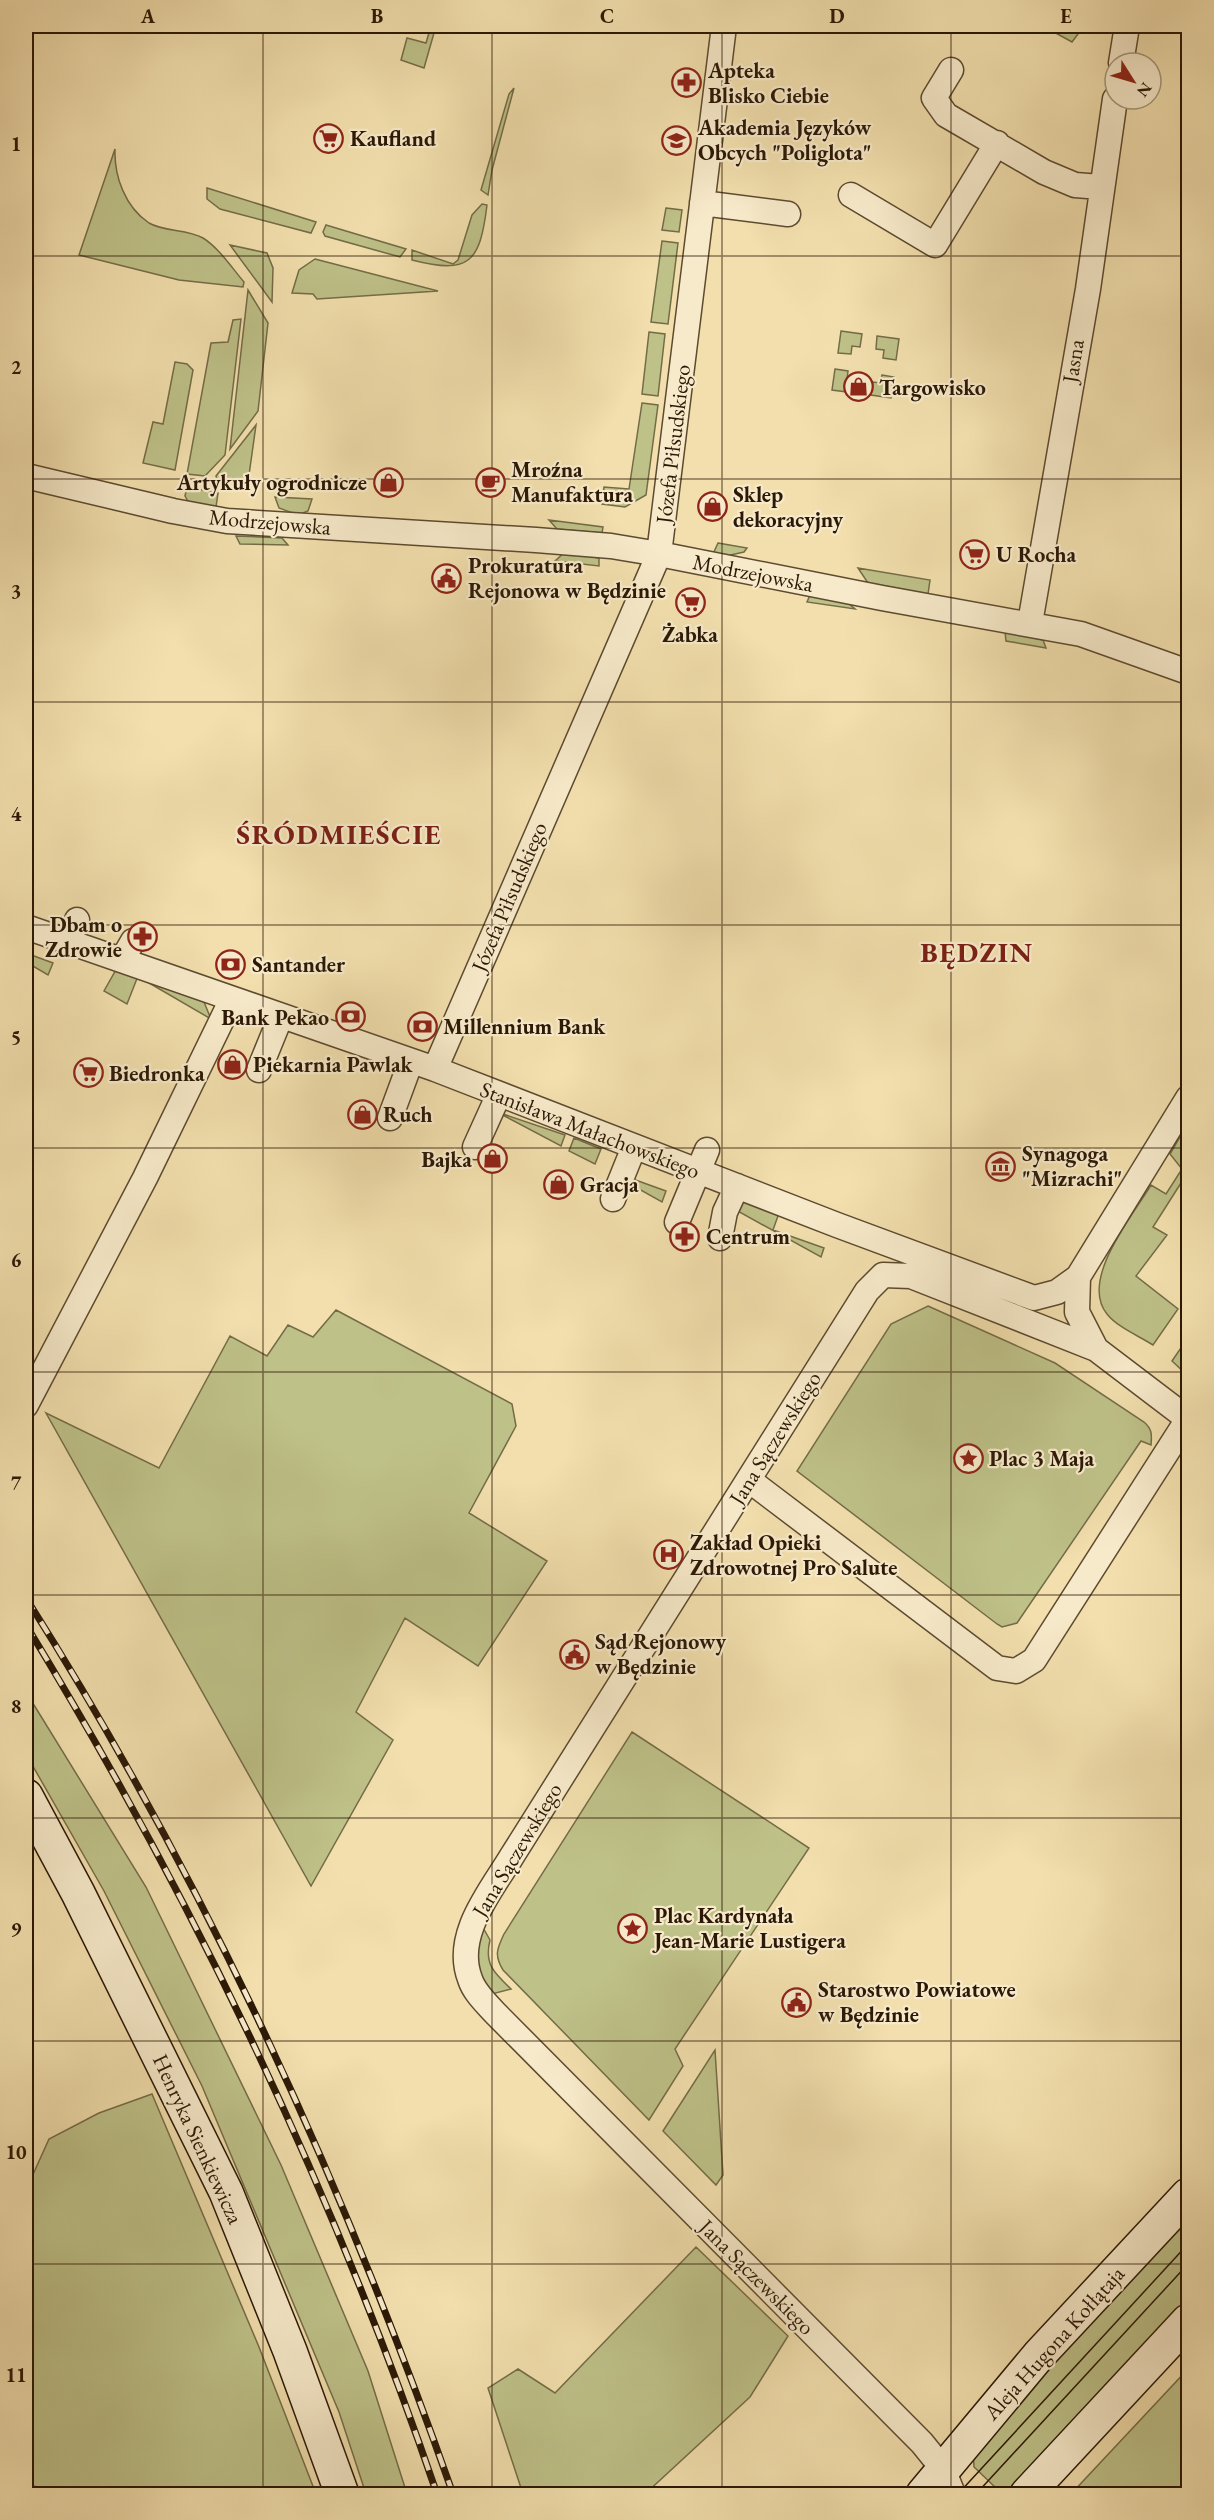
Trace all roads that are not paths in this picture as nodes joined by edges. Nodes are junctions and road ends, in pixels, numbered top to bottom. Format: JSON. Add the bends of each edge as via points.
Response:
{"nodes":[{"id":1,"x":724,"y":26,"type":"edge"},
{"id":2,"x":1127,"y":26,"type":"edge"},
{"id":3,"x":1123,"y":51,"type":"edge"},
{"id":4,"x":951,"y":70,"type":"dead end"},
{"id":5,"x":1113,"y":111,"type":"edge"},
{"id":6,"x":997,"y":143,"type":"junction"},
{"id":7,"x":1101,"y":187,"type":"junction"},
{"id":8,"x":851,"y":195,"type":"dead end"},
{"id":9,"x":702,"y":203,"type":"junction"},
{"id":10,"x":788,"y":214,"type":"dead end"},
{"id":11,"x":26,"y":476,"type":"edge"},
{"id":12,"x":659,"y":554,"type":"junction"},
{"id":13,"x":1030,"y":623,"type":"junction"},
{"id":14,"x":1188,"y":672,"type":"edge"},
{"id":15,"x":26,"y":927,"type":"edge"},
{"id":16,"x":232,"y":999,"type":"junction"},
{"id":17,"x":281,"y":1016,"type":"junction"},
{"id":18,"x":411,"y":1061,"type":"junction"},
{"id":19,"x":435,"y":1069,"type":"junction"},
{"id":20,"x":259,"y":1070,"type":"dead end"},
{"id":21,"x":499,"y":1094,"type":"junction"},
{"id":22,"x":1188,"y":1098,"type":"edge"},
{"id":23,"x":390,"y":1118,"type":"dead end"},
{"id":24,"x":476,"y":1147,"type":"dead end"},
{"id":25,"x":634,"y":1147,"type":"junction"},
{"id":26,"x":702,"y":1161,"type":"junction"},
{"id":27,"x":737,"y":1186,"type":"junction"},
{"id":28,"x":613,"y":1199,"type":"dead end"},
{"id":29,"x":677,"y":1222,"type":"dead end"},
{"id":30,"x":720,"y":1238,"type":"dead end"},
{"id":31,"x":883,"y":1242,"type":"junction"},
{"id":32,"x":883,"y":1275,"type":"junction"},
{"id":33,"x":1078,"y":1277,"type":"junction"},
{"id":34,"x":1096,"y":1349,"type":"junction"},
{"id":35,"x":26,"y":1405,"type":"edge"},
{"id":36,"x":1188,"y":1419,"type":"edge"},
{"id":37,"x":749,"y":1480,"type":"junction"},
{"id":38,"x":26,"y":1796,"type":"edge"},
{"id":39,"x":1188,"y":2195,"type":"edge"},
{"id":40,"x":1188,"y":2321,"type":"edge"},
{"id":41,"x":948,"y":2482,"type":"edge"},
{"id":42,"x":342,"y":2494,"type":"edge"},
{"id":43,"x":923,"y":2494,"type":"edge"},
{"id":44,"x":1028,"y":2494,"type":"edge"}],
"edges":[{"from":1,"to":9,"type":"street","name":"Józefa Piłsudskiego"},
{"from":2,"to":3,"type":"street"},
{"from":4,"to":6,"type":"street","via":[[934,98],[946,115]]},
{"from":5,"to":7,"type":"street","name":"Jasna"},
{"from":6,"to":7,"type":"street","via":[[1044,172],[1075,185]]},
{"from":6,"to":8,"type":"street","via":[[935,245]]},
{"from":7,"to":13,"type":"street","name":"Jasna","via":[[1088,289]]},
{"from":9,"to":10,"type":"street"},
{"from":9,"to":12,"type":"street","name":"Józefa Piłsudskiego"},
{"from":11,"to":12,"type":"street","name":"Modrzejowska","via":[[173,512],[227,521],[536,540]]},
{"from":12,"to":13,"type":"street","name":"Modrzejowska"},
{"from":12,"to":19,"type":"street","name":"Józefa Piłsudskiego"},
{"from":13,"to":14,"type":"street","name":"Modrzejowska","via":[[1114,644]]},
{"from":15,"to":16,"type":"street","name":"Stanisława Małachowskiego","via":[[73,931],[128,950],[211,981]]},
{"from":16,"to":17,"type":"street","name":"Stanisława Małachowskiego"},
{"from":16,"to":35,"type":"street","via":[[145,1178]]},
{"from":17,"to":18,"type":"street","name":"Stanisława Małachowskiego"},
{"from":17,"to":20,"type":"street"},
{"from":18,"to":19,"type":"street","name":"Stanisława Małachowskiego"},
{"from":18,"to":23,"type":"street"},
{"from":19,"to":21,"type":"street","name":"Stanisława Małachowskiego"},
{"from":21,"to":24,"type":"street"},
{"from":21,"to":25,"type":"street","name":"Stanisława Małachowskiego","via":[[555,1106]]},
{"from":22,"to":33,"type":"street"},
{"from":25,"to":26,"type":"street","name":"Stanisława Małachowskiego"},
{"from":25,"to":28,"type":"street"},
{"from":26,"to":27,"type":"street","name":"Stanisława Małachowskiego"},
{"from":26,"to":29,"type":"street"},
{"from":27,"to":30,"type":"street","via":[[725,1212]]},
{"from":27,"to":31,"type":"street","name":"Stanisława Małachowskiego","via":[[771,1191]]},
{"from":31,"to":32,"type":"street","via":[[887,1259]]},
{"from":31,"to":33,"type":"street","name":"Stanisława Małachowskiego","via":[[1034,1298],[1057,1292]]},
{"from":32,"to":34,"type":"street","via":[[911,1276]]},
{"from":32,"to":37,"type":"street","name":"Jana Sączewskiego","via":[[867,1291]]},
{"from":33,"to":34,"type":"street","via":[[1077,1312]]},
{"from":34,"to":36,"type":"street"},
{"from":36,"to":37,"type":"street","via":[[1034,1660],[1016,1671],[997,1668]]},
{"from":37,"to":41,"type":"street","name":"Jana Sączewskiego","via":[[476,1915],[468,1931],[469,1979],[495,2013],[922,2443]]},
{"from":38,"to":42,"type":"street","name":"Henryka Sienkiewicza","via":[[226,2192]]},
{"from":39,"to":41,"type":"street","name":"Aleja Hugona Kołłątaja","via":[[1039,2355]]},
{"from":40,"to":44,"type":"street"},
{"from":41,"to":43,"type":"street","name":"Aleja Hugona Kołłątaja"}]}
